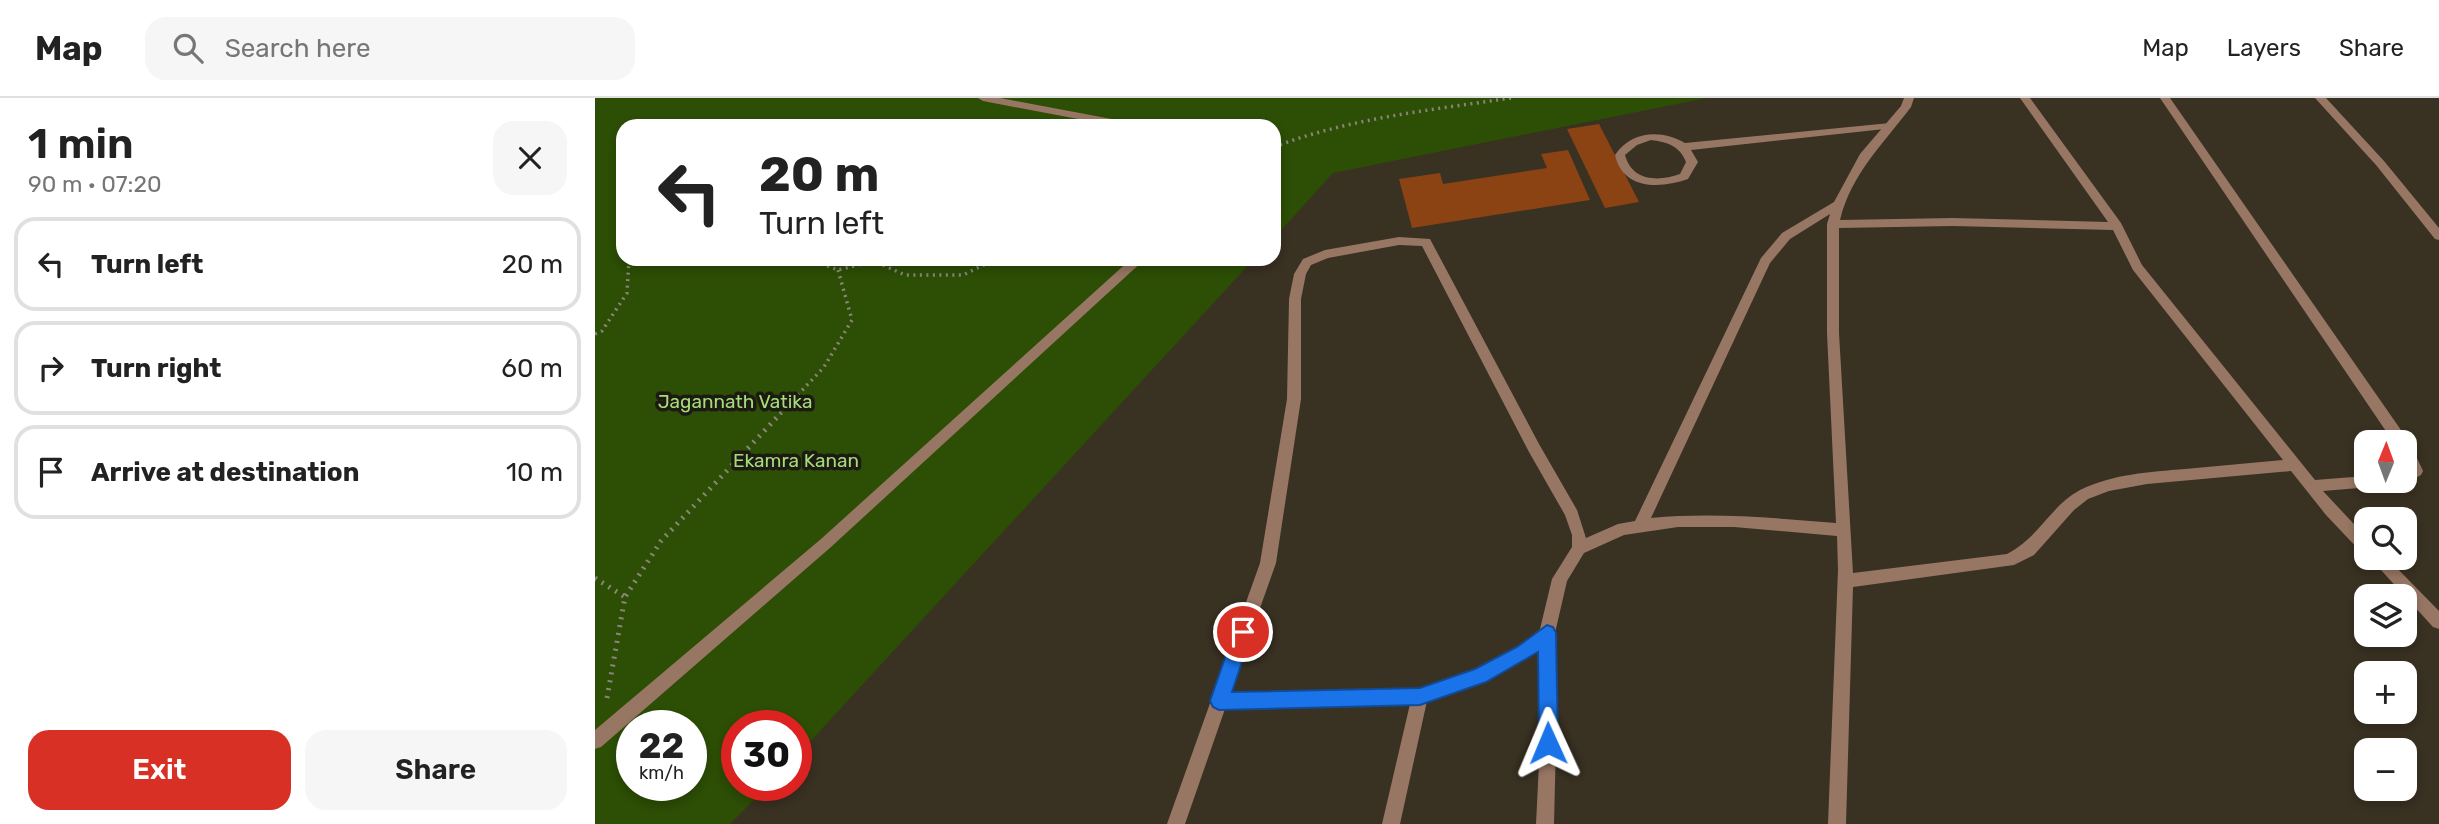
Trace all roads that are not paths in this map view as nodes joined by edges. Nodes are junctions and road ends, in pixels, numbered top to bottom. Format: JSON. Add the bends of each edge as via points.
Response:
{"nodes":[{"id":1,"x":983,"y":98,"type":"edge"},
{"id":2,"x":1909,"y":98,"type":"edge"},
{"id":3,"x":2025,"y":98,"type":"edge"},
{"id":4,"x":2165,"y":98,"type":"edge"},
{"id":5,"x":2320,"y":98,"type":"edge"},
{"id":6,"x":1096,"y":119,"type":"edge"},
{"id":7,"x":1890,"y":126,"type":"junction"},
{"id":8,"x":1684,"y":147,"type":"junction"},
{"id":9,"x":1838,"y":204,"type":"junction"},
{"id":10,"x":1833,"y":224,"type":"junction"},
{"id":11,"x":2117,"y":226,"type":"junction"},
{"id":12,"x":2439,"y":236,"type":"edge"},
{"id":13,"x":1131,"y":266,"type":"edge"},
{"id":14,"x":2393,"y":430,"type":"edge"},
{"id":15,"x":2294,"y":465,"type":"junction"},
{"id":16,"x":2354,"y":482,"type":"edge"},
{"id":17,"x":2312,"y":486,"type":"junction"},
{"id":18,"x":1639,"y":527,"type":"junction"},
{"id":19,"x":1845,"y":530,"type":"junction"},
{"id":20,"x":2354,"y":535,"type":"edge"},
{"id":21,"x":1579,"y":548,"type":"junction"},
{"id":22,"x":2389,"y":570,"type":"edge"},
{"id":23,"x":1846,"y":581,"type":"junction"},
{"id":24,"x":2439,"y":622,"type":"edge"},
{"id":25,"x":1547,"y":633,"type":"junction"},
{"id":26,"x":1420,"y":696,"type":"junction"},
{"id":27,"x":1219,"y":701,"type":"junction"},
{"id":28,"x":598,"y":739,"type":"edge"},
{"id":29,"x":1176,"y":824,"type":"edge"},
{"id":30,"x":1391,"y":824,"type":"edge"},
{"id":31,"x":1545,"y":824,"type":"edge"},
{"id":32,"x":1837,"y":824,"type":"edge"}],
"edges":[{"from":1,"to":6,"type":"street"},
{"from":2,"to":7,"type":"street"},
{"from":3,"to":11,"type":"street"},
{"from":4,"to":14,"type":"street"},
{"from":5,"to":12,"type":"street"},
{"from":7,"to":8,"type":"street"},
{"from":7,"to":9,"type":"street","via":[[1864,156]]},
{"from":8,"to":8,"type":"street","via":[[1692,162],[1690,170],[1675,181],[1641,180],[1621,163],[1623,149],[1640,139],[1664,138]]},
{"from":9,"to":10,"type":"street"},
{"from":9,"to":18,"type":"street","via":[[1786,236],[1765,261]]},
{"from":10,"to":11,"type":"street"},
{"from":10,"to":19,"type":"street","via":[[1833,332]]},
{"from":11,"to":15,"type":"street","via":[[2137,267]]},
{"from":13,"to":28,"type":"street","via":[[826,543]]},
{"from":15,"to":17,"type":"street"},
{"from":15,"to":23,"type":"street","via":[[2108,485],[2083,495],[2029,550],[2008,560]]},
{"from":16,"to":17,"type":"street"},
{"from":17,"to":20,"type":"street"},
{"from":18,"to":19,"type":"street","via":[[1725,521]]},
{"from":18,"to":21,"type":"street"},
{"from":19,"to":23,"type":"street"},
{"from":21,"to":25,"type":"street","via":[[1560,579]]},
{"from":21,"to":27,"type":"street","via":[[1580,535],[1572,514],[1426,242],[1399,241],[1325,254],[1307,262],[1300,274],[1295,299],[1294,399],[1268,563]]},
{"from":22,"to":24,"type":"street"},
{"from":23,"to":32,"type":"street"},
{"from":25,"to":26,"type":"street","via":[[1523,653],[1480,676]]},
{"from":25,"to":31,"type":"street"},
{"from":26,"to":27,"type":"street"},
{"from":26,"to":30,"type":"street"},
{"from":27,"to":29,"type":"street"}]}
